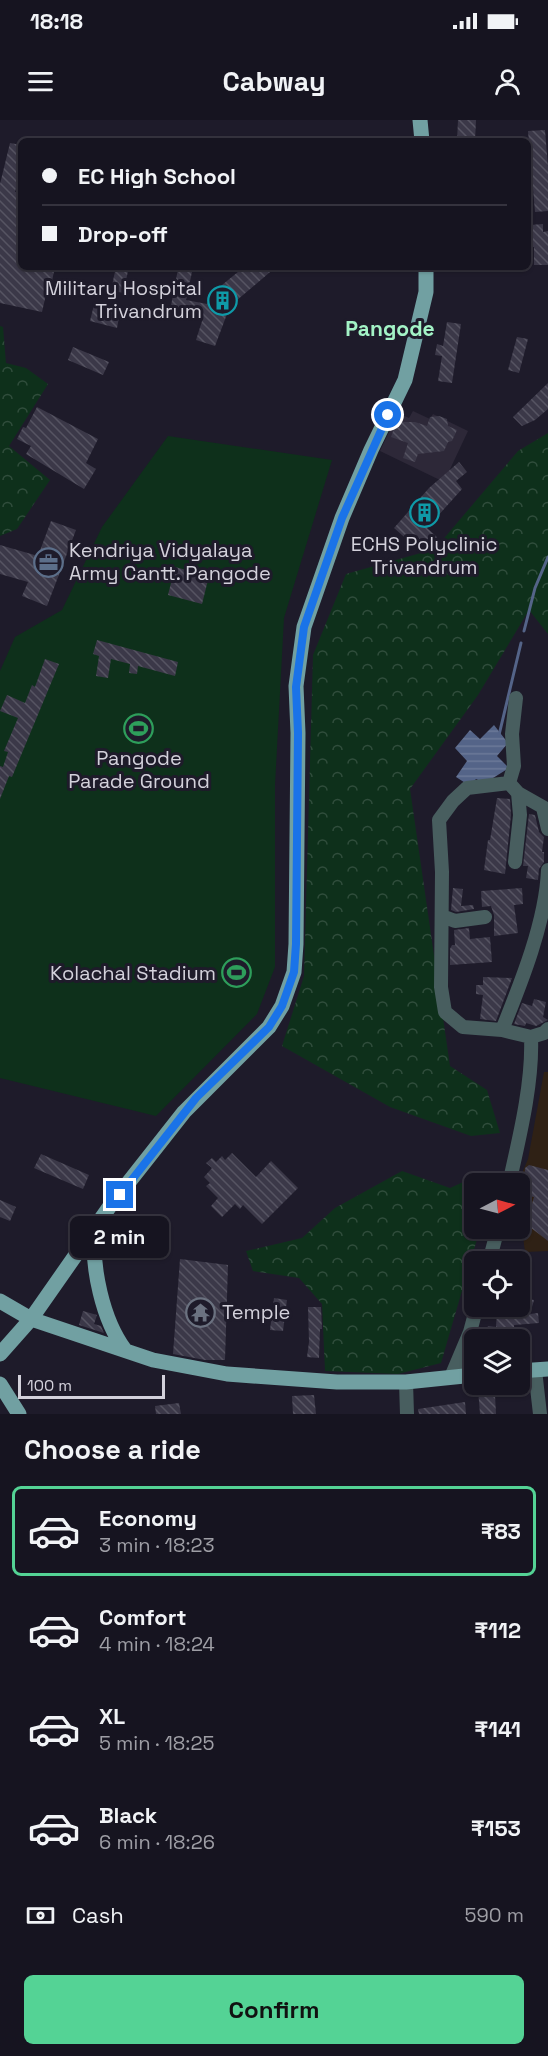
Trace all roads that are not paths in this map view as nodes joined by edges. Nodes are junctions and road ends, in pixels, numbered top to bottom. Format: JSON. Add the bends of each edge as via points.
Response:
{"nodes":[{"id":1,"x":420,"y":120,"type":"edge"},
{"id":2,"x":422,"y":138,"type":"edge"},
{"id":3,"x":426,"y":270,"type":"edge"},
{"id":4,"x":516,"y":698,"type":"dead end"},
{"id":5,"x":514,"y":788,"type":"junction"},
{"id":6,"x":546,"y":809,"type":"edge"},
{"id":7,"x":548,"y":829,"type":"edge"},
{"id":8,"x":515,"y":862,"type":"dead end"},
{"id":9,"x":548,"y":870,"type":"edge"},
{"id":10,"x":442,"y":916,"type":"junction"},
{"id":11,"x":485,"y":917,"type":"dead end"},
{"id":12,"x":548,"y":1029,"type":"edge"},
{"id":13,"x":501,"y":1030,"type":"junction"},
{"id":14,"x":531,"y":1037,"type":"junction"},
{"id":15,"x":512,"y":1173,"type":"edge"},
{"id":16,"x":94,"y":1230,"type":"junction"},
{"id":17,"x":0,"y":1301,"type":"edge"},
{"id":18,"x":474,"y":1317,"type":"edge"},
{"id":19,"x":31,"y":1319,"type":"junction"},
{"id":20,"x":125,"y":1350,"type":"junction"},
{"id":21,"x":0,"y":1353,"type":"edge"},
{"id":22,"x":542,"y":1370,"type":"edge"},
{"id":23,"x":464,"y":1376,"type":"edge"},
{"id":24,"x":452,"y":1377,"type":"junction"},
{"id":25,"x":406,"y":1382,"type":"junction"},
{"id":26,"x":0,"y":1384,"type":"edge"},
{"id":27,"x":19,"y":1414,"type":"edge"},
{"id":28,"x":407,"y":1414,"type":"edge"},
{"id":29,"x":540,"y":1414,"type":"edge"}],
"edges":[{"from":1,"to":2,"type":"main road"},
{"from":3,"to":16,"type":"main road","via":[[426,292],[405,380],[342,518],[304,627],[296,687],[294,972],[282,1006],[269,1027],[184,1112]]},
{"from":4,"to":5,"type":"street","via":[[512,734]]},
{"from":5,"to":6,"type":"street"},
{"from":5,"to":8,"type":"street","via":[[520,815]]},
{"from":5,"to":10,"type":"street","via":[[467,788],[440,820]]},
{"from":6,"to":7,"type":"street"},
{"from":9,"to":13,"type":"street","via":[[538,925]]},
{"from":10,"to":11,"type":"street","via":[[455,921]]},
{"from":10,"to":13,"type":"street","via":[[441,987],[445,1012],[463,1027]]},
{"from":12,"to":14,"type":"street"},
{"from":13,"to":14,"type":"street"},
{"from":14,"to":15,"type":"street","via":[[532,1059]]},
{"from":16,"to":19,"type":"main road"},
{"from":16,"to":20,"type":"main road","via":[[105,1313],[114,1336]]},
{"from":17,"to":19,"type":"main road"},
{"from":18,"to":24,"type":"street"},
{"from":19,"to":20,"type":"main road"},
{"from":19,"to":21,"type":"main road"},
{"from":20,"to":25,"type":"main road","via":[[179,1366],[227,1374],[337,1382]]},
{"from":22,"to":29,"type":"street"},
{"from":23,"to":24,"type":"main road"},
{"from":24,"to":25,"type":"main road"},
{"from":25,"to":28,"type":"street"},
{"from":26,"to":27,"type":"main road"}]}
